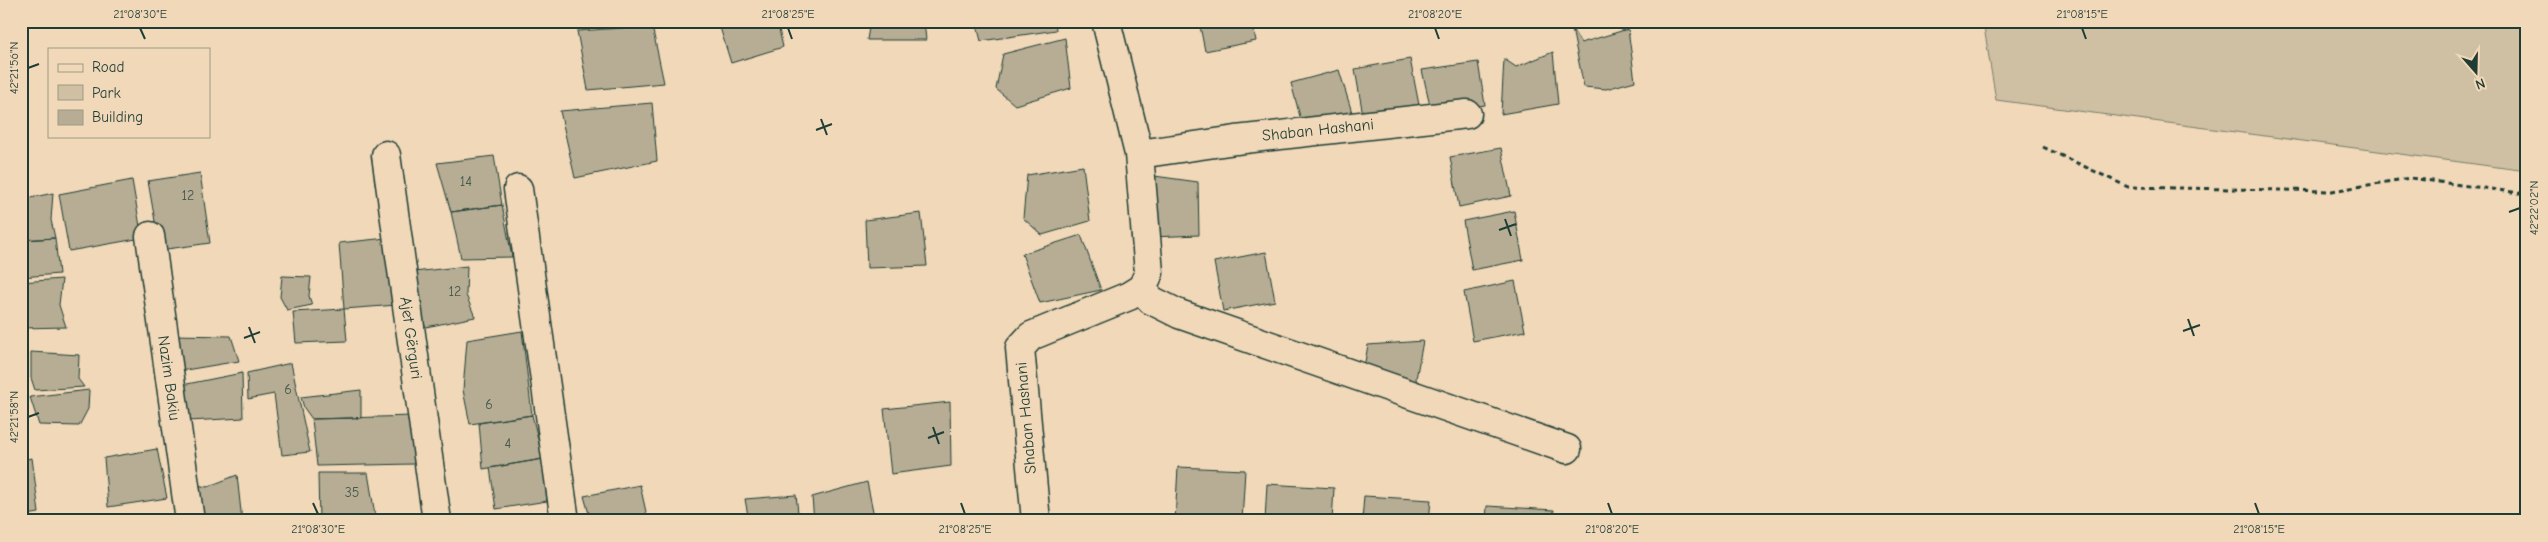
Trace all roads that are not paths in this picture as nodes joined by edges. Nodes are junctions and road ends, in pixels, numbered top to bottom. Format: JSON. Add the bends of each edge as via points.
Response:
{"nodes":[{"id":1,"x":1106,"y":21,"type":"edge"},
{"id":2,"x":1467,"y":114,"type":"dead end"},
{"id":3,"x":1139,"y":154,"type":"junction"},
{"id":4,"x":386,"y":155,"type":"dead end"},
{"id":5,"x":518,"y":189,"type":"dead end"},
{"id":6,"x":150,"y":236,"type":"dead end"},
{"id":7,"x":1142,"y":288,"type":"junction"},
{"id":8,"x":1567,"y":449,"type":"dead end"},
{"id":9,"x":190,"y":521,"type":"edge"},
{"id":10,"x":437,"y":521,"type":"edge"},
{"id":11,"x":565,"y":521,"type":"edge"},
{"id":12,"x":1036,"y":521,"type":"edge"}],
"edges":[{"from":1,"to":3,"type":"street"},
{"from":2,"to":3,"type":"street","name":"Shaban Hashani"},
{"from":3,"to":7,"type":"street","via":[[1149,273]]},
{"from":4,"to":10,"type":"street","name":"Ajet Gërguri"},
{"from":5,"to":11,"type":"street"},
{"from":6,"to":9,"type":"street","name":"Nazim Bakiu"},
{"from":7,"to":8,"type":"street","via":[[1151,300],[1179,314]]},
{"from":7,"to":12,"type":"street","name":"Shaban Hashani","via":[[1031,336],[1020,348]]}]}
